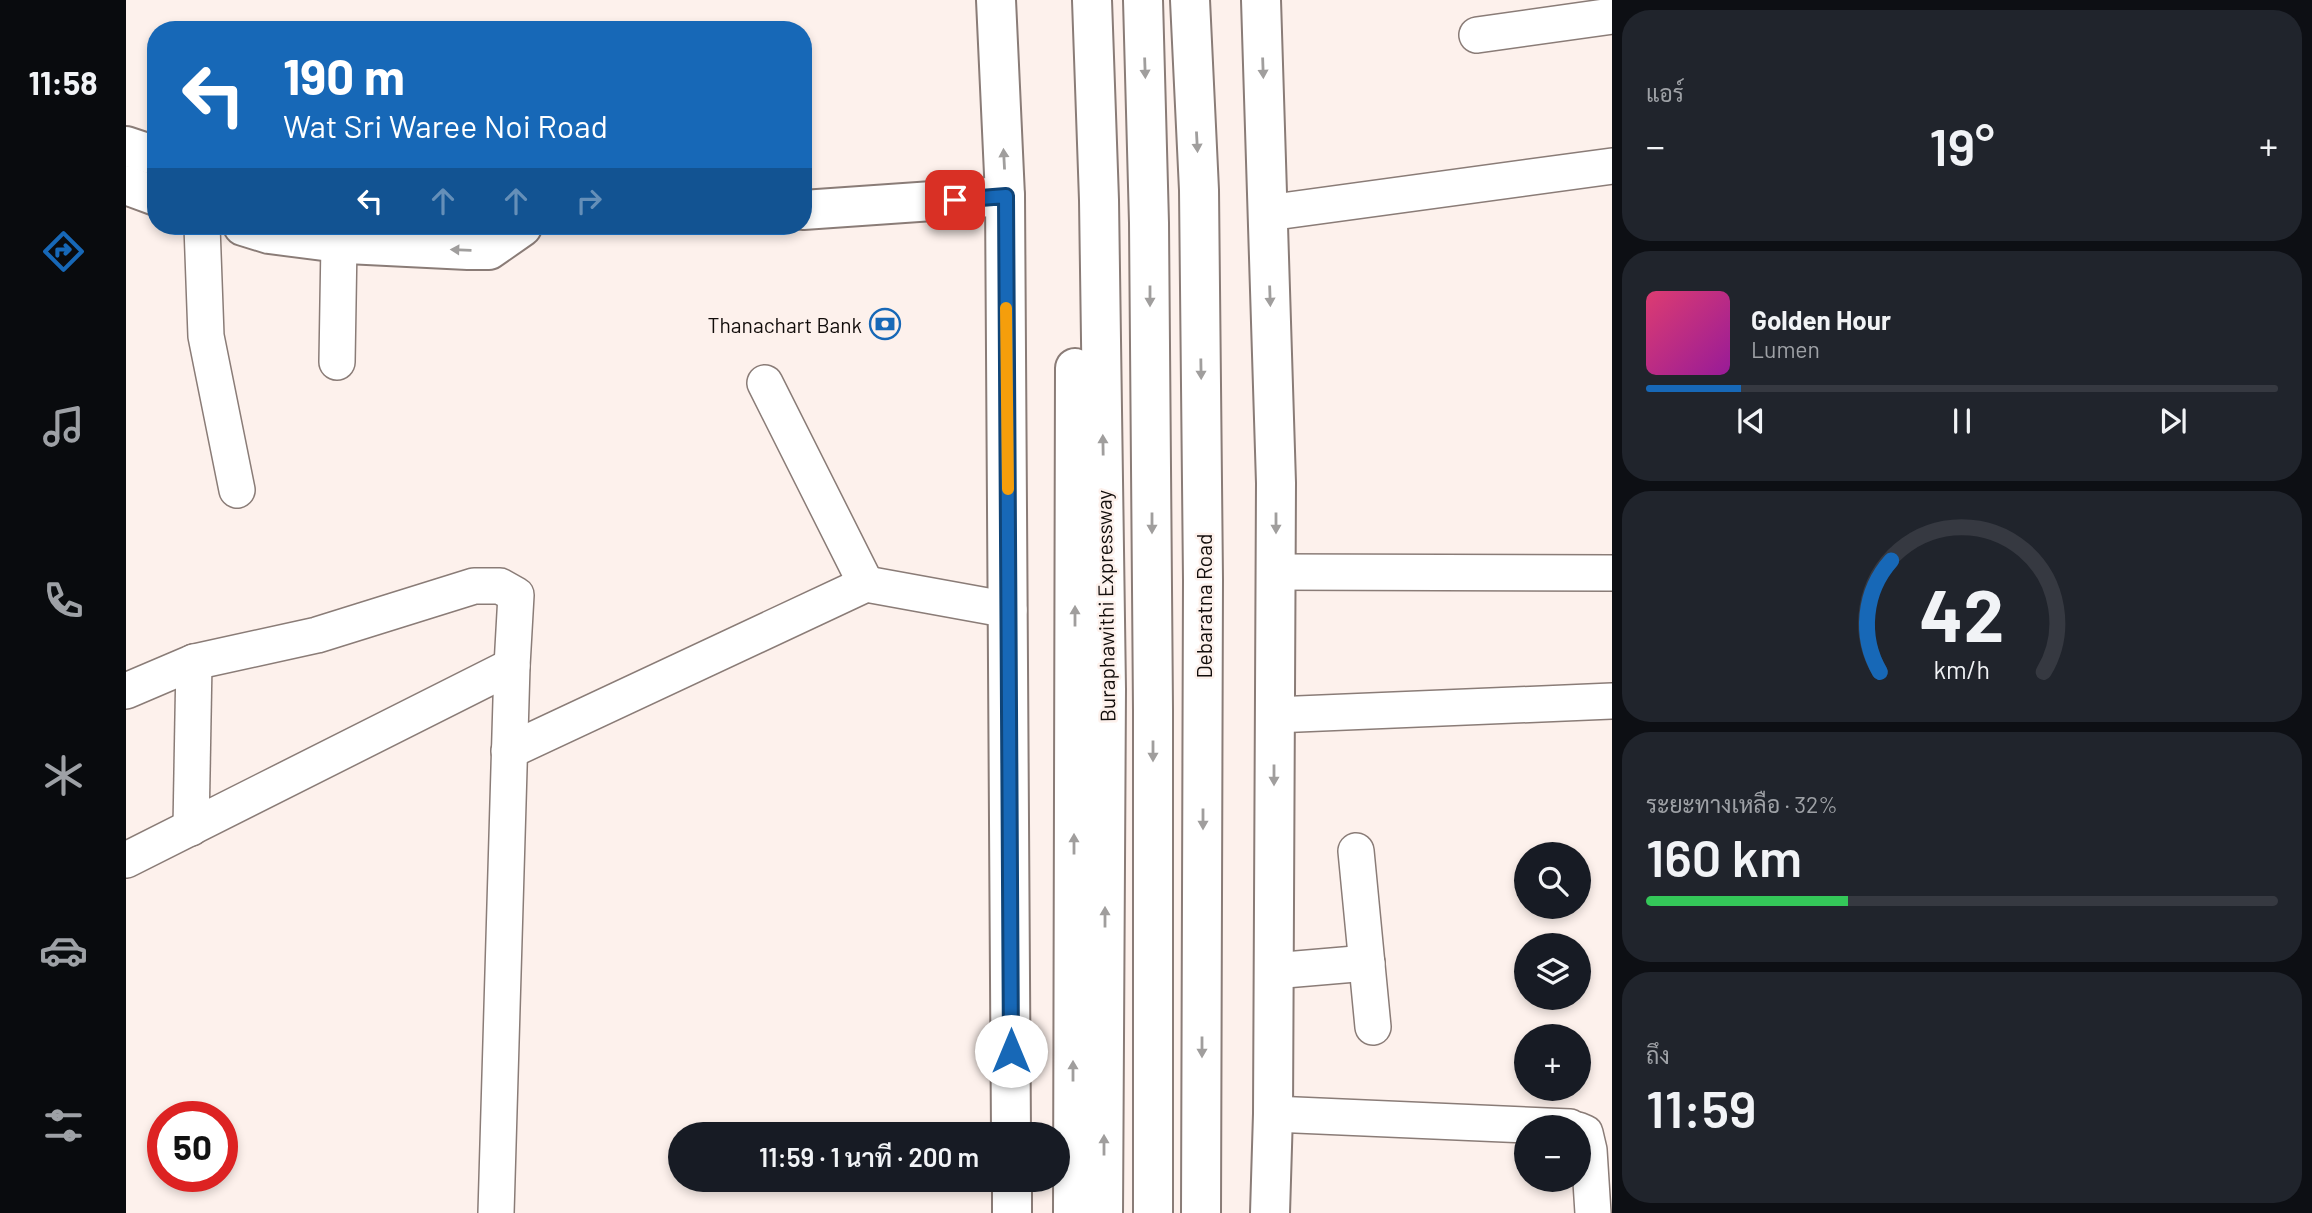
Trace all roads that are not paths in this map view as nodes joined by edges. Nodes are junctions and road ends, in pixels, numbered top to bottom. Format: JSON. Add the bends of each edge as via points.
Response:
{"nodes":[{"id":1,"x":996,"y":0,"type":"edge"},
{"id":2,"x":1068,"y":0,"type":"edge"},
{"id":3,"x":1092,"y":0,"type":"edge"},
{"id":4,"x":1143,"y":0,"type":"edge"},
{"id":5,"x":1190,"y":0,"type":"edge"},
{"id":6,"x":1261,"y":0,"type":"edge"},
{"id":7,"x":1612,"y":16,"type":"edge"},
{"id":8,"x":1477,"y":34,"type":"dead end"},
{"id":9,"x":126,"y":146,"type":"edge"},
{"id":10,"x":147,"y":153,"type":"edge"},
{"id":11,"x":1612,"y":166,"type":"edge"},
{"id":12,"x":126,"y":185,"type":"edge"},
{"id":13,"x":147,"y":193,"type":"edge"},
{"id":14,"x":1006,"y":196,"type":"junction"},
{"id":15,"x":812,"y":209,"type":"edge"},
{"id":16,"x":1268,"y":213,"type":"junction"},
{"id":17,"x":202,"y":235,"type":"edge"},
{"id":18,"x":276,"y":235,"type":"edge"},
{"id":19,"x":514,"y":235,"type":"edge"},
{"id":20,"x":340,"y":243,"type":"junction"},
{"id":21,"x":337,"y":362,"type":"dead end"},
{"id":22,"x":765,"y":383,"type":"dead end"},
{"id":23,"x":237,"y":490,"type":"dead end"},
{"id":24,"x":1275,"y":572,"type":"junction"},
{"id":25,"x":1612,"y":573,"type":"edge"},
{"id":26,"x":866,"y":584,"type":"junction"},
{"id":27,"x":1009,"y":610,"type":"junction"},
{"id":28,"x":194,"y":663,"type":"junction"},
{"id":29,"x":512,"y":666,"type":"junction"},
{"id":30,"x":126,"y":691,"type":"edge"},
{"id":31,"x":1612,"y":701,"type":"edge"},
{"id":32,"x":1274,"y":715,"type":"junction"},
{"id":33,"x":509,"y":751,"type":"junction"},
{"id":34,"x":191,"y":828,"type":"junction"},
{"id":35,"x":1356,"y":851,"type":"dead end"},
{"id":36,"x":126,"y":860,"type":"edge"},
{"id":37,"x":1367,"y":963,"type":"junction"},
{"id":38,"x":1273,"y":971,"type":"junction"},
{"id":39,"x":1373,"y":1027,"type":"dead end"},
{"id":40,"x":1273,"y":1114,"type":"junction"},
{"id":41,"x":1011,"y":1122,"type":"edge"},
{"id":42,"x":1514,"y":1125,"type":"edge"},
{"id":43,"x":1591,"y":1182,"type":"edge"},
{"id":44,"x":1012,"y":1192,"type":"edge"},
{"id":45,"x":496,"y":1213,"type":"edge"},
{"id":46,"x":1012,"y":1213,"type":"edge"},
{"id":47,"x":1073,"y":1213,"type":"edge"},
{"id":48,"x":1103,"y":1213,"type":"edge"},
{"id":49,"x":1153,"y":1213,"type":"edge"},
{"id":50,"x":1201,"y":1213,"type":"edge"},
{"id":51,"x":1270,"y":1213,"type":"edge"},
{"id":52,"x":1593,"y":1213,"type":"edge"}],
"edges":[{"from":14,"to":1,"type":"main road","one_way":true},
{"from":47,"to":2,"type":"main road","one_way":true,"via":[[1076,199]]},
{"from":48,"to":3,"type":"main road","name":"Buraphawithi Expressway","one_way":true,"via":[[1106,689]]},
{"from":4,"to":49,"type":"main road","one_way":true,"via":[[1150,265]]},
{"from":5,"to":50,"type":"main road","name":"Debaratna Road","one_way":true,"via":[[1199,190],[1203,566]]},
{"from":6,"to":16,"type":"main road","one_way":true},
{"from":7,"to":8,"type":"street"},
{"from":9,"to":10,"type":"main road"},
{"from":11,"to":16,"type":"street"},
{"from":12,"to":13,"type":"main road"},
{"from":14,"to":15,"type":"main road"},
{"from":14,"to":27,"type":"main road"},
{"from":16,"to":24,"type":"main road","one_way":true},
{"from":17,"to":23,"type":"street","via":[[206,336]]},
{"from":18,"to":20,"type":"main road"},
{"from":19,"to":20,"type":"main road","one_way":true,"via":[[489,250]]},
{"from":20,"to":21,"type":"street"},
{"from":22,"to":26,"type":"street"},
{"from":24,"to":25,"type":"street"},
{"from":24,"to":32,"type":"main road"},
{"from":26,"to":27,"type":"street"},
{"from":26,"to":33,"type":"street"},
{"from":27,"to":41,"type":"main road"},
{"from":28,"to":29,"type":"street","via":[[317,635],[474,586],[500,586],[516,595]]},
{"from":28,"to":30,"type":"street"},
{"from":28,"to":34,"type":"street"},
{"from":29,"to":33,"type":"street"},
{"from":29,"to":34,"type":"street"},
{"from":31,"to":32,"type":"street"},
{"from":32,"to":38,"type":"main road","one_way":true},
{"from":33,"to":45,"type":"street"},
{"from":34,"to":36,"type":"street"},
{"from":35,"to":37,"type":"street"},
{"from":37,"to":38,"type":"street"},
{"from":37,"to":39,"type":"street"},
{"from":38,"to":40,"type":"main road"},
{"from":40,"to":42,"type":"street"},
{"from":40,"to":51,"type":"main road"},
{"from":43,"to":52,"type":"street"},
{"from":44,"to":46,"type":"main road"}]}
